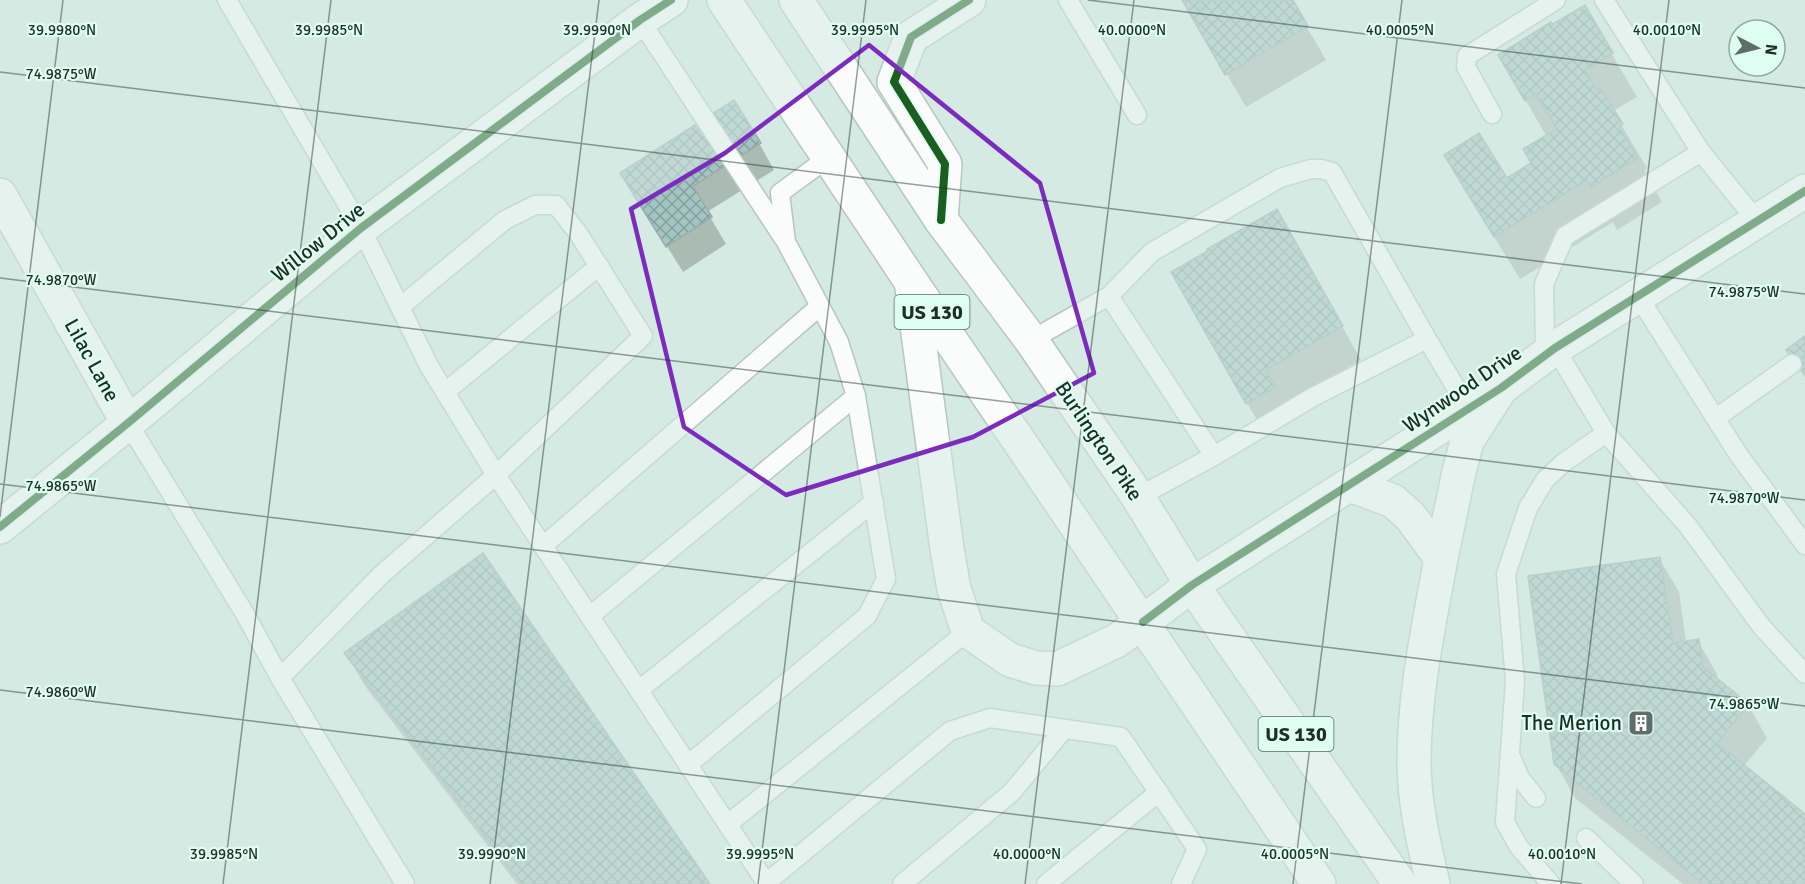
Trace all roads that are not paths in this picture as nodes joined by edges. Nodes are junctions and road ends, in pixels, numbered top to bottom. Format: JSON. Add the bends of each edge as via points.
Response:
{"nodes":[{"id":1,"x":227,"y":0,"type":"edge"},
{"id":2,"x":671,"y":0,"type":"edge"},
{"id":3,"x":724,"y":0,"type":"edge"},
{"id":4,"x":796,"y":0,"type":"edge"},
{"id":5,"x":969,"y":0,"type":"edge"},
{"id":6,"x":1068,"y":0,"type":"edge"},
{"id":7,"x":1556,"y":0,"type":"edge"},
{"id":8,"x":1604,"y":0,"type":"edge"},
{"id":9,"x":640,"y":20,"type":"junction"},
{"id":10,"x":1492,"y":114,"type":"dead end"},
{"id":11,"x":1137,"y":115,"type":"dead end"},
{"id":12,"x":1701,"y":152,"type":"junction"},
{"id":13,"x":829,"y":157,"type":"junction"},
{"id":14,"x":1805,"y":191,"type":"edge"},
{"id":15,"x":0,"y":195,"type":"edge"},
{"id":16,"x":941,"y":219,"type":"junction"},
{"id":17,"x":1756,"y":221,"type":"junction"},
{"id":18,"x":362,"y":228,"type":"junction"},
{"id":19,"x":786,"y":242,"type":"junction"},
{"id":20,"x":599,"y":266,"type":"junction"},
{"id":21,"x":912,"y":283,"type":"junction"},
{"id":22,"x":1109,"y":296,"type":"junction"},
{"id":23,"x":1638,"y":296,"type":"junction"},
{"id":24,"x":820,"y":306,"type":"junction"},
{"id":25,"x":400,"y":307,"type":"junction"},
{"id":26,"x":1427,"y":339,"type":"junction"},
{"id":27,"x":1031,"y":340,"type":"junction"},
{"id":28,"x":1550,"y":352,"type":"junction"},
{"id":29,"x":1792,"y":364,"type":"dead end"},
{"id":30,"x":1501,"y":388,"type":"junction"},
{"id":31,"x":445,"y":392,"type":"junction"},
{"id":32,"x":856,"y":396,"type":"junction"},
{"id":33,"x":1468,"y":408,"type":"junction"},
{"id":34,"x":1716,"y":418,"type":"junction"},
{"id":35,"x":128,"y":423,"type":"junction"},
{"id":36,"x":1606,"y":433,"type":"junction"},
{"id":37,"x":1214,"y":456,"type":"junction"},
{"id":38,"x":496,"y":475,"type":"junction"},
{"id":39,"x":1350,"y":485,"type":"junction"},
{"id":40,"x":1138,"y":497,"type":"junction"},
{"id":41,"x":874,"y":502,"type":"junction"},
{"id":42,"x":0,"y":527,"type":"edge"},
{"id":43,"x":1805,"y":545,"type":"edge"},
{"id":44,"x":543,"y":546,"type":"junction"},
{"id":45,"x":1441,"y":558,"type":"junction"},
{"id":46,"x":1192,"y":585,"type":"junction"},
{"id":47,"x":590,"y":616,"type":"junction"},
{"id":48,"x":1143,"y":622,"type":"junction"},
{"id":49,"x":968,"y":631,"type":"junction"},
{"id":50,"x":1805,"y":674,"type":"edge"},
{"id":51,"x":280,"y":678,"type":"junction"},
{"id":52,"x":639,"y":690,"type":"junction"},
{"id":53,"x":1064,"y":729,"type":"junction"},
{"id":54,"x":1510,"y":754,"type":"junction"},
{"id":55,"x":689,"y":764,"type":"junction"},
{"id":56,"x":1159,"y":792,"type":"junction"},
{"id":57,"x":1536,"y":798,"type":"dead end"},
{"id":58,"x":728,"y":824,"type":"junction"},
{"id":59,"x":1586,"y":838,"type":"dead end"},
{"id":60,"x":1307,"y":878,"type":"edge"},
{"id":61,"x":405,"y":884,"type":"edge"},
{"id":62,"x":767,"y":884,"type":"edge"},
{"id":63,"x":902,"y":884,"type":"edge"},
{"id":64,"x":1046,"y":884,"type":"edge"},
{"id":65,"x":1181,"y":884,"type":"edge"},
{"id":66,"x":1400,"y":884,"type":"edge"},
{"id":67,"x":1433,"y":884,"type":"edge"},
{"id":68,"x":1551,"y":884,"type":"edge"},
{"id":69,"x":1634,"y":884,"type":"edge"}],
"edges":[{"from":1,"to":18,"type":"lane"},
{"from":2,"to":9,"type":"main road","name":"Willow Drive"},
{"from":3,"to":13,"type":"main road","number":"US 130"},
{"from":4,"to":16,"type":"main road","name":"Burlington Pike","number":"US 130"},
{"from":5,"to":16,"type":"main road","via":[[911,37],[894,82],[945,164]]},
{"from":6,"to":11,"type":"lane"},
{"from":7,"to":10,"type":"lane","via":[[1467,56],[1466,67]]},
{"from":8,"to":12,"type":"lane"},
{"from":9,"to":18,"type":"main road","name":"Willow Drive"},
{"from":9,"to":19,"type":"lane"},
{"from":12,"to":17,"type":"lane"},
{"from":12,"to":28,"type":"lane","via":[[1565,236],[1544,284]]},
{"from":13,"to":19,"type":"lane","via":[[780,193]]},
{"from":13,"to":21,"type":"main road","number":"US 130"},
{"from":14,"to":17,"type":"main road","name":"Wynwood Drive"},
{"from":15,"to":35,"type":"main road","name":"Lilac Lane"},
{"from":16,"to":27,"type":"main road","name":"Burlington Pike","number":"US 130"},
{"from":17,"to":23,"type":"main road","name":"Wynwood Drive"},
{"from":18,"to":25,"type":"lane"},
{"from":18,"to":35,"type":"main road","name":"Willow Drive"},
{"from":19,"to":24,"type":"lane"},
{"from":20,"to":25,"type":"lane","via":[[556,205],[535,205],[505,220]]},
{"from":20,"to":31,"type":"lane"},
{"from":20,"to":38,"type":"lane","via":[[643,336]]},
{"from":21,"to":48,"type":"main road","number":"US 130"},
{"from":21,"to":49,"type":"main road","via":[[947,549],[954,589]]},
{"from":22,"to":26,"type":"lane","via":[[1152,252],[1280,178],[1321,169],[1332,172]]},
{"from":22,"to":27,"type":"lane"},
{"from":22,"to":37,"type":"lane"},
{"from":23,"to":28,"type":"main road","name":"Wynwood Drive"},
{"from":23,"to":34,"type":"lane"},
{"from":24,"to":32,"type":"lane","via":[[839,342]]},
{"from":24,"to":44,"type":"lane"},
{"from":25,"to":31,"type":"lane"},
{"from":26,"to":33,"type":"lane"},
{"from":26,"to":37,"type":"lane","via":[[1313,397]]},
{"from":27,"to":40,"type":"main road","name":"Burlington Pike","number":"US 130"},
{"from":28,"to":30,"type":"main road","name":"Wynwood Drive"},
{"from":28,"to":36,"type":"lane"},
{"from":29,"to":34,"type":"lane"},
{"from":30,"to":33,"type":"main road","name":"Wynwood Drive"},
{"from":30,"to":45,"type":"main road","via":[[1467,441]]},
{"from":31,"to":38,"type":"lane"},
{"from":32,"to":41,"type":"lane"},
{"from":32,"to":47,"type":"lane"},
{"from":33,"to":39,"type":"main road","name":"Wynwood Drive"},
{"from":34,"to":43,"type":"lane"},
{"from":35,"to":42,"type":"main road","name":"Willow Drive"},
{"from":35,"to":51,"type":"lane","name":"Lilac Lane"},
{"from":36,"to":50,"type":"lane","via":[[1688,526],[1761,626]]},
{"from":36,"to":54,"type":"lane","via":[[1545,480],[1528,508],[1506,574],[1515,681]]},
{"from":37,"to":40,"type":"lane"},
{"from":38,"to":44,"type":"lane"},
{"from":38,"to":51,"type":"lane","via":[[382,574]]},
{"from":39,"to":45,"type":"main road","via":[[1393,501],[1410,516]]},
{"from":39,"to":46,"type":"main road","name":"Wynwood Drive"},
{"from":40,"to":46,"type":"main road","name":"Burlington Pike","number":"US 130"},
{"from":41,"to":52,"type":"lane"},
{"from":41,"to":55,"type":"lane","via":[[886,579],[867,616]]},
{"from":44,"to":47,"type":"lane"},
{"from":45,"to":67,"type":"main road","via":[[1416,705],[1414,764],[1420,827]]},
{"from":46,"to":48,"type":"main road","name":"Wynwood Drive"},
{"from":46,"to":66,"type":"main road","name":"Burlington Pike","number":"US 130"},
{"from":47,"to":52,"type":"lane"},
{"from":48,"to":49,"type":"main road","name":"Wynwood Drive","via":[[1116,641],[1057,669],[1010,660]]},
{"from":48,"to":60,"type":"main road","number":"US 130"},
{"from":49,"to":58,"type":"lane"},
{"from":51,"to":61,"type":"lane","name":"Lilac Lane"},
{"from":52,"to":55,"type":"lane"},
{"from":53,"to":56,"type":"lane","via":[[1121,737]]},
{"from":53,"to":62,"type":"lane","via":[[990,718],[950,731]]},
{"from":53,"to":63,"type":"lane","via":[[1012,792]]},
{"from":54,"to":57,"type":"lane","via":[[1520,778]]},
{"from":54,"to":68,"type":"lane","via":[[1504,822],[1519,847]]},
{"from":55,"to":58,"type":"lane"},
{"from":56,"to":64,"type":"lane"},
{"from":56,"to":65,"type":"lane","via":[[1197,849]]},
{"from":58,"to":62,"type":"lane"},
{"from":59,"to":69,"type":"lane"}]}
